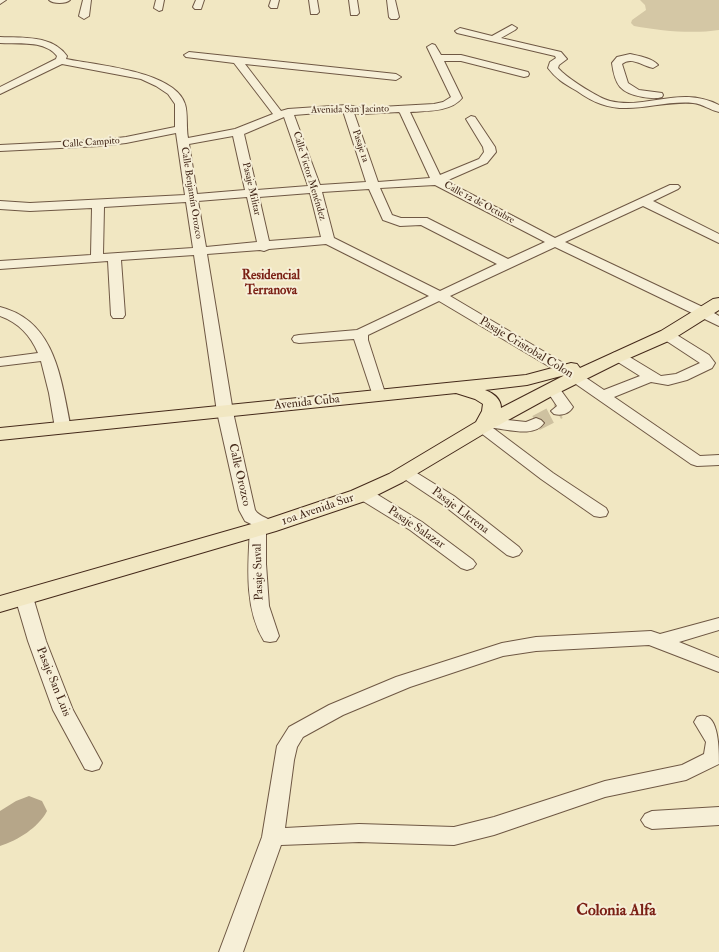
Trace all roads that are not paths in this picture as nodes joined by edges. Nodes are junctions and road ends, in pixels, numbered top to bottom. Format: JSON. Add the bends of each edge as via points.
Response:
{"nodes":[{"id":1,"x":53,"y":0,"type":"edge"},
{"id":2,"x":66,"y":0,"type":"edge"},
{"id":3,"x":87,"y":0,"type":"edge"},
{"id":4,"x":313,"y":0,"type":"edge"},
{"id":5,"x":353,"y":0,"type":"edge"},
{"id":6,"x":391,"y":0,"type":"edge"},
{"id":7,"x":314,"y":12,"type":"dead end"},
{"id":8,"x":354,"y":13,"type":"dead end"},
{"id":9,"x":84,"y":16,"type":"dead end"},
{"id":10,"x":394,"y":17,"type":"dead end"},
{"id":11,"x":512,"y":28,"type":"dead end"},
{"id":12,"x":460,"y":31,"type":"dead end"},
{"id":13,"x":0,"y":40,"type":"edge"},
{"id":14,"x":495,"y":40,"type":"junction"},
{"id":15,"x":432,"y":47,"type":"dead end"},
{"id":16,"x":190,"y":55,"type":"dead end"},
{"id":17,"x":437,"y":58,"type":"junction"},
{"id":18,"x":61,"y":60,"type":"junction"},
{"id":19,"x":237,"y":60,"type":"junction"},
{"id":20,"x":653,"y":65,"type":"dead end"},
{"id":21,"x":524,"y":74,"type":"dead end"},
{"id":22,"x":396,"y":77,"type":"dead end"},
{"id":23,"x":0,"y":91,"type":"edge"},
{"id":24,"x":703,"y":101,"type":"junction"},
{"id":25,"x":347,"y":108,"type":"junction"},
{"id":26,"x":402,"y":109,"type":"junction"},
{"id":27,"x":719,"y":109,"type":"edge"},
{"id":28,"x":284,"y":114,"type":"junction"},
{"id":29,"x":471,"y":119,"type":"dead end"},
{"id":30,"x":181,"y":129,"type":"junction"},
{"id":31,"x":238,"y":132,"type":"junction"},
{"id":32,"x":184,"y":142,"type":"junction"},
{"id":33,"x":0,"y":148,"type":"edge"},
{"id":34,"x":437,"y":181,"type":"junction"},
{"id":35,"x":373,"y":185,"type":"junction"},
{"id":36,"x":674,"y":187,"type":"dead end"},
{"id":37,"x":315,"y":190,"type":"junction"},
{"id":38,"x":253,"y":194,"type":"junction"},
{"id":39,"x":192,"y":198,"type":"junction"},
{"id":40,"x":643,"y":201,"type":"junction"},
{"id":41,"x":98,"y":204,"type":"junction"},
{"id":42,"x":0,"y":205,"type":"edge"},
{"id":43,"x":719,"y":239,"type":"edge"},
{"id":44,"x":328,"y":240,"type":"junction"},
{"id":45,"x":554,"y":242,"type":"junction"},
{"id":46,"x":264,"y":247,"type":"junction"},
{"id":47,"x":200,"y":252,"type":"junction"},
{"id":48,"x":114,"y":257,"type":"junction"},
{"id":49,"x":97,"y":258,"type":"junction"},
{"id":50,"x":507,"y":264,"type":"junction"},
{"id":51,"x":0,"y":265,"type":"edge"},
{"id":52,"x":438,"y":295,"type":"junction"},
{"id":53,"x":719,"y":303,"type":"edge"},
{"id":54,"x":0,"y":311,"type":"edge"},
{"id":55,"x":118,"y":315,"type":"dead end"},
{"id":56,"x":712,"y":317,"type":"edge"},
{"id":57,"x":361,"y":334,"type":"junction"},
{"id":58,"x":667,"y":335,"type":"junction"},
{"id":59,"x":299,"y":339,"type":"dead end"},
{"id":60,"x":47,"y":356,"type":"junction"},
{"id":61,"x":615,"y":358,"type":"junction"},
{"id":62,"x":0,"y":362,"type":"edge"},
{"id":63,"x":570,"y":373,"type":"junction"},
{"id":64,"x":651,"y":377,"type":"junction"},
{"id":65,"x":455,"y":388,"type":"junction"},
{"id":66,"x":552,"y":388,"type":"junction"},
{"id":67,"x":379,"y":396,"type":"junction"},
{"id":68,"x":603,"y":396,"type":"junction"},
{"id":69,"x":559,"y":411,"type":"dead end"},
{"id":70,"x":225,"y":412,"type":"junction"},
{"id":71,"x":536,"y":423,"type":"tunnel mouth"},
{"id":72,"x":484,"y":425,"type":"junction"},
{"id":73,"x":63,"y":428,"type":"junction"},
{"id":74,"x":0,"y":434,"type":"edge"},
{"id":75,"x":718,"y":460,"type":"edge"},
{"id":76,"x":406,"y":473,"type":"junction"},
{"id":77,"x":364,"y":494,"type":"junction"},
{"id":78,"x":600,"y":512,"type":"dead end"},
{"id":79,"x":264,"y":528,"type":"junction"},
{"id":80,"x":513,"y":551,"type":"dead end"},
{"id":81,"x":467,"y":564,"type":"dead end"},
{"id":82,"x":24,"y":597,"type":"junction"},
{"id":83,"x":0,"y":604,"type":"edge"},
{"id":84,"x":719,"y":624,"type":"edge"},
{"id":85,"x":270,"y":636,"type":"dead end"},
{"id":86,"x":660,"y":641,"type":"junction"},
{"id":87,"x":719,"y":665,"type":"edge"},
{"id":88,"x":704,"y":722,"type":"dead end"},
{"id":89,"x":92,"y":763,"type":"dead end"},
{"id":90,"x":719,"y":816,"type":"edge"},
{"id":91,"x":652,"y":820,"type":"dead end"},
{"id":92,"x":273,"y":837,"type":"junction"},
{"id":93,"x":231,"y":952,"type":"edge"}],
"edges":[{"from":1,"to":2,"type":"street"},
{"from":3,"to":9,"type":"street"},
{"from":4,"to":7,"type":"street"},
{"from":5,"to":8,"type":"street"},
{"from":6,"to":10,"type":"street"},
{"from":11,"to":14,"type":"street"},
{"from":12,"to":14,"type":"street"},
{"from":13,"to":18,"type":"street","via":[[52,46],[60,51]]},
{"from":14,"to":24,"type":"street","via":[[558,54],[562,59],[554,64],[553,68],[558,76],[602,102],[623,105],[681,99]]},
{"from":15,"to":17,"type":"street"},
{"from":16,"to":19,"type":"street"},
{"from":17,"to":21,"type":"street","via":[[461,58]]},
{"from":17,"to":26,"type":"street","name":"Avenida San Jacinto","via":[[457,98],[434,107]]},
{"from":18,"to":23,"type":"street"},
{"from":18,"to":30,"type":"street","name":"Calle Benjamín Orozco","via":[[144,77],[160,84],[172,92],[180,104]]},
{"from":19,"to":22,"type":"street"},
{"from":19,"to":28,"type":"street","name":"Calle Victor Menéndez"},
{"from":20,"to":24,"type":"street","via":[[631,57],[623,58],[617,63],[621,81],[630,90],[647,94],[692,94]]},
{"from":24,"to":27,"type":"street"},
{"from":25,"to":26,"type":"street","name":"Avenida San Jacinto","via":[[362,111]]},
{"from":25,"to":28,"type":"street","name":"Avenida San Jacinto"},
{"from":25,"to":35,"type":"street","name":"Pasaje 1a"},
{"from":26,"to":34,"type":"street"},
{"from":28,"to":31,"type":"street","name":"Avenida San Jacinto"},
{"from":28,"to":37,"type":"street","name":"Calle Victor Menéndez"},
{"from":29,"to":34,"type":"street","via":[[490,152],[483,161]]},
{"from":30,"to":32,"type":"street","name":"Calle Benjamín Orozco"},
{"from":30,"to":33,"type":"street","name":"Calle Campito","via":[[120,141]]},
{"from":31,"to":32,"type":"street","name":"Avenida San Jacinto"},
{"from":31,"to":38,"type":"street","name":"Pasaje Militar"},
{"from":32,"to":39,"type":"street","name":"Calle Benjamín Orozco"},
{"from":34,"to":35,"type":"street","name":"Calle 12 de Octubre"},
{"from":34,"to":45,"type":"street","name":"Calle 12 de Octubre"},
{"from":35,"to":37,"type":"street","name":"Calle 12 de Octubre"},
{"from":35,"to":50,"type":"street","name":"Pasaje 1a","via":[[387,217],[400,222],[423,221]]},
{"from":36,"to":40,"type":"street"},
{"from":37,"to":38,"type":"street","name":"Calle 12 de Octubre"},
{"from":37,"to":44,"type":"street","name":"Calle Victor Menéndez"},
{"from":38,"to":39,"type":"street","name":"Calle 12 de Octubre"},
{"from":38,"to":46,"type":"street","name":"Pasaje Militar"},
{"from":39,"to":41,"type":"street","name":"Calle 12 de Octubre"},
{"from":39,"to":47,"type":"street","name":"Calle Benjamín Orozco"},
{"from":40,"to":43,"type":"street"},
{"from":40,"to":45,"type":"street"},
{"from":41,"to":42,"type":"street","name":"Calle 12 de Octubre","via":[[30,207]]},
{"from":41,"to":49,"type":"street"},
{"from":44,"to":46,"type":"street"},
{"from":44,"to":52,"type":"street","name":"Pasaje Cristobal Colon"},
{"from":45,"to":50,"type":"street"},
{"from":45,"to":56,"type":"street","name":"Calle 12 de Octubre"},
{"from":46,"to":47,"type":"street"},
{"from":47,"to":48,"type":"street"},
{"from":47,"to":70,"type":"street","name":"Calle Benjamín Orozco"},
{"from":48,"to":49,"type":"street"},
{"from":48,"to":55,"type":"street"},
{"from":49,"to":51,"type":"street"},
{"from":50,"to":52,"type":"street"},
{"from":52,"to":57,"type":"street"},
{"from":52,"to":63,"type":"street","name":"Pasaje Cristobal Colon"},
{"from":53,"to":56,"type":"main road","name":"10a Avenida Sur"},
{"from":54,"to":60,"type":"street","via":[[26,322],[37,336]]},
{"from":56,"to":58,"type":"main road","name":"10a Avenida Sur"},
{"from":57,"to":59,"type":"street"},
{"from":57,"to":67,"type":"street","via":[[360,340]]},
{"from":58,"to":61,"type":"main road","name":"10a Avenida Sur"},
{"from":58,"to":64,"type":"street","via":[[697,352],[708,363],[671,381]]},
{"from":60,"to":62,"type":"street"},
{"from":60,"to":73,"type":"street"},
{"from":61,"to":63,"type":"main road","name":"10a Avenida Sur","via":[[602,365]]},
{"from":61,"to":64,"type":"street"},
{"from":63,"to":65,"type":"main road","name":"Avenida Cuba"},
{"from":63,"to":66,"type":"main road","name":"10a Avenida Sur"},
{"from":63,"to":68,"type":"street","name":"Pasaje Cristobal Colon"},
{"from":64,"to":68,"type":"street"},
{"from":65,"to":67,"type":"main road","name":"Avenida Cuba"},
{"from":65,"to":72,"type":"main road","via":[[477,393],[488,399],[492,408]]},
{"from":66,"to":69,"type":"street","via":[[566,407]]},
{"from":66,"to":72,"type":"main road","name":"10a Avenida Sur"},
{"from":67,"to":70,"type":"main road","name":"Avenida Cuba"},
{"from":68,"to":75,"type":"street","name":"Pasaje Cristobal Colon","via":[[697,461]]},
{"from":70,"to":73,"type":"main road","name":"Avenida Cuba"},
{"from":70,"to":79,"type":"street","name":"Calle Orozco","via":[[247,510]]},
{"from":71,"to":72,"type":"street","via":[[528,427]]},
{"from":72,"to":76,"type":"main road","name":"10a Avenida Sur"},
{"from":72,"to":78,"type":"street","via":[[547,476]]},
{"from":73,"to":74,"type":"main road","name":"Avenida Cuba"},
{"from":76,"to":77,"type":"main road","name":"10a Avenida Sur"},
{"from":76,"to":80,"type":"street","name":"Pasaje Llerena","via":[[448,500]]},
{"from":77,"to":79,"type":"main road","name":"10a Avenida Sur"},
{"from":77,"to":81,"type":"street","name":"Pasaje Salazar","via":[[416,526]]},
{"from":79,"to":82,"type":"main road","name":"10a Avenida Sur"},
{"from":79,"to":85,"type":"street","name":"Pasaje Suval","via":[[257,564],[260,606]]},
{"from":82,"to":83,"type":"main road","name":"10a Avenida Sur"},
{"from":82,"to":89,"type":"street","name":"Pasaje San Luis","via":[[37,642],[60,703]]},
{"from":84,"to":86,"type":"street"},
{"from":86,"to":87,"type":"street"},
{"from":86,"to":92,"type":"street","via":[[651,638],[597,639],[536,644],[502,650],[403,682],[336,710],[296,732],[287,746]]},
{"from":88,"to":92,"type":"street","via":[[716,741],[713,758],[686,772],[605,789],[494,826],[454,836],[359,833]]},
{"from":90,"to":91,"type":"street"},
{"from":92,"to":93,"type":"street"}]}
